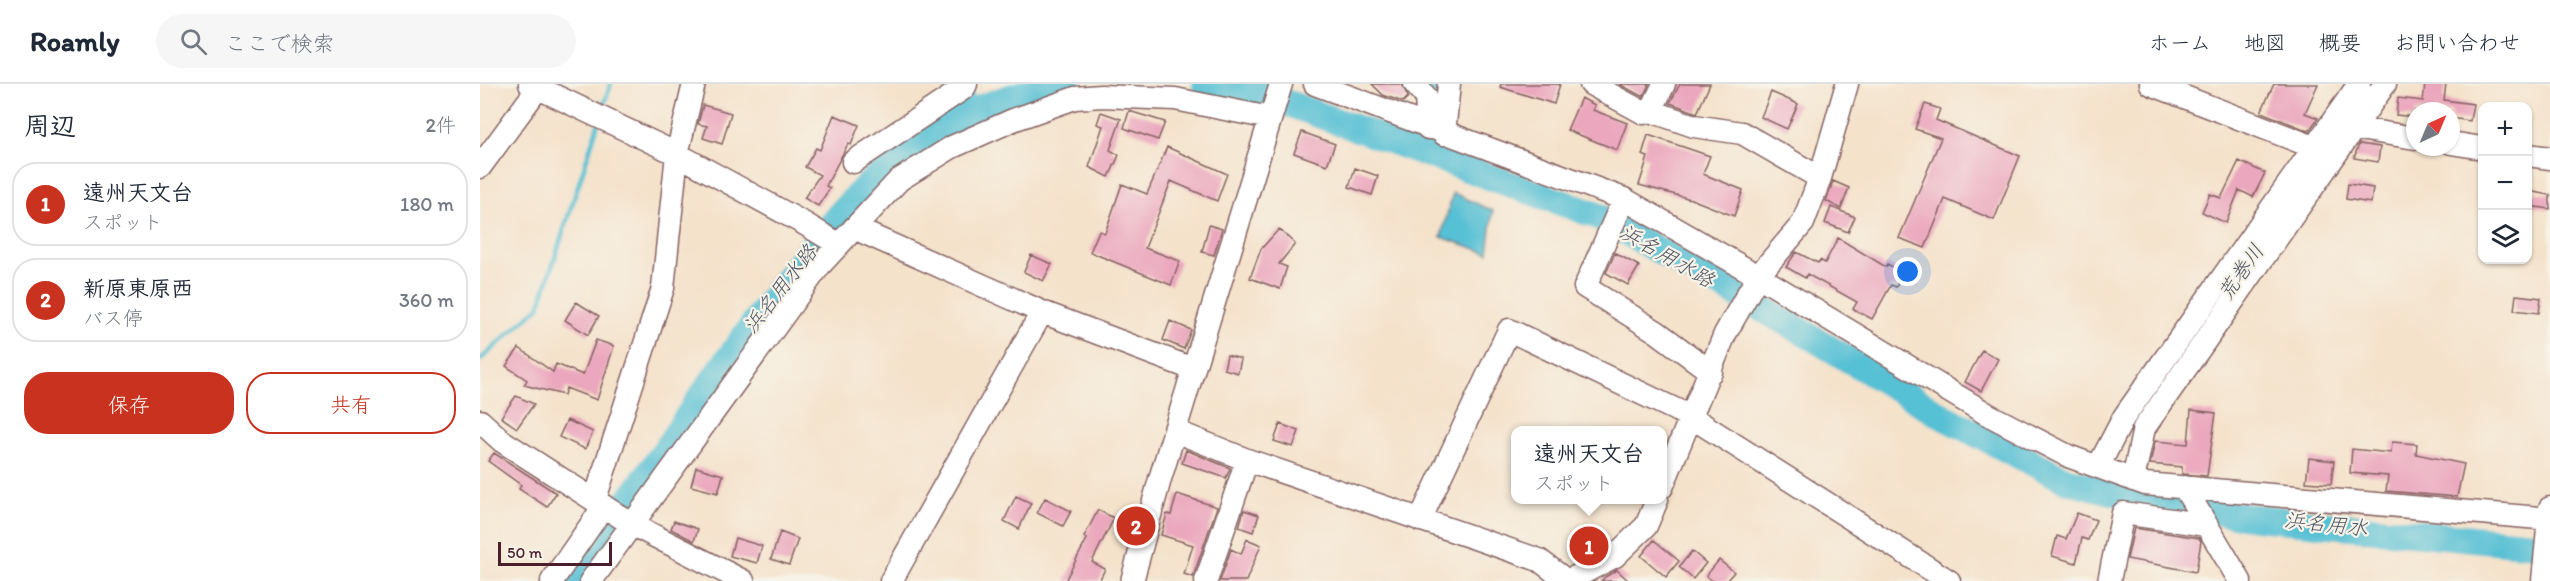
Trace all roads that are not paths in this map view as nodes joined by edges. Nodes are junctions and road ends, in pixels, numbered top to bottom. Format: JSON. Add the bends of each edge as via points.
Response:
{"nodes":[{"id":1,"x":694,"y":84,"type":"edge"},
{"id":2,"x":966,"y":84,"type":"edge"},
{"id":3,"x":1315,"y":84,"type":"edge"},
{"id":4,"x":1415,"y":84,"type":"edge"},
{"id":5,"x":1449,"y":84,"type":"edge"},
{"id":6,"x":1591,"y":84,"type":"edge"},
{"id":7,"x":1664,"y":84,"type":"edge"},
{"id":8,"x":1847,"y":84,"type":"edge"},
{"id":9,"x":2151,"y":84,"type":"edge"},
{"id":10,"x":2359,"y":84,"type":"edge"},
{"id":11,"x":2385,"y":84,"type":"edge"},
{"id":12,"x":1281,"y":85,"type":"edge"},
{"id":13,"x":534,"y":86,"type":"edge"},
{"id":14,"x":1651,"y":111,"type":"junction"},
{"id":15,"x":1270,"y":118,"type":"junction"},
{"id":16,"x":2344,"y":122,"type":"junction"},
{"id":17,"x":1436,"y":131,"type":"junction"},
{"id":18,"x":2406,"y":136,"type":"edge"},
{"id":19,"x":2460,"y":144,"type":"edge"},
{"id":20,"x":2478,"y":147,"type":"edge"},
{"id":21,"x":2316,"y":148,"type":"junction"},
{"id":22,"x":677,"y":154,"type":"junction"},
{"id":23,"x":2532,"y":156,"type":"edge"},
{"id":24,"x":2550,"y":158,"type":"edge"},
{"id":25,"x":853,"y":162,"type":"dead end"},
{"id":26,"x":480,"y":167,"type":"edge"},
{"id":27,"x":1821,"y":178,"type":"junction"},
{"id":28,"x":1621,"y":206,"type":"junction"},
{"id":29,"x":854,"y":228,"type":"junction"},
{"id":30,"x":833,"y":241,"type":"junction"},
{"id":31,"x":1756,"y":280,"type":"junction"},
{"id":32,"x":1042,"y":312,"type":"junction"},
{"id":33,"x":1193,"y":369,"type":"junction"},
{"id":34,"x":1711,"y":372,"type":"junction"},
{"id":35,"x":1692,"y":417,"type":"junction"},
{"id":36,"x":480,"y":421,"type":"edge"},
{"id":37,"x":1175,"y":431,"type":"junction"},
{"id":38,"x":1247,"y":460,"type":"junction"},
{"id":39,"x":2098,"y":467,"type":"junction"},
{"id":40,"x":1667,"y":475,"type":"edge"},
{"id":41,"x":2133,"y":480,"type":"junction"},
{"id":42,"x":2184,"y":487,"type":"junction"},
{"id":43,"x":1655,"y":504,"type":"edge"},
{"id":44,"x":613,"y":512,"type":"junction"},
{"id":45,"x":2549,"y":519,"type":"edge"},
{"id":46,"x":1420,"y":520,"type":"junction"},
{"id":47,"x":2206,"y":525,"type":"junction"},
{"id":48,"x":552,"y":581,"type":"edge"},
{"id":49,"x":591,"y":581,"type":"edge"},
{"id":50,"x":743,"y":581,"type":"edge"},
{"id":51,"x":891,"y":581,"type":"edge"},
{"id":52,"x":1132,"y":581,"type":"edge"},
{"id":53,"x":1206,"y":581,"type":"edge"},
{"id":54,"x":1568,"y":581,"type":"edge"},
{"id":55,"x":1949,"y":581,"type":"edge"},
{"id":56,"x":2109,"y":581,"type":"edge"},
{"id":57,"x":2240,"y":581,"type":"edge"},
{"id":58,"x":2544,"y":581,"type":"edge"}],
"edges":[{"from":1,"to":22,"type":"street"},
{"from":2,"to":25,"type":"street"},
{"from":3,"to":17,"type":"street"},
{"from":4,"to":17,"type":"street","via":[[1426,97]]},
{"from":5,"to":17,"type":"street"},
{"from":6,"to":14,"type":"street","via":[[1644,113]]},
{"from":7,"to":14,"type":"street"},
{"from":8,"to":27,"type":"street"},
{"from":9,"to":21,"type":"street"},
{"from":10,"to":16,"type":"street"},
{"from":11,"to":16,"type":"street"},
{"from":12,"to":15,"type":"street"},
{"from":13,"to":22,"type":"street"},
{"from":13,"to":26,"type":"street"},
{"from":14,"to":27,"type":"street","via":[[1694,126],[1742,133]]},
{"from":15,"to":29,"type":"street","via":[[1175,99],[1075,98],[952,147],[899,180]]},
{"from":15,"to":33,"type":"street"},
{"from":16,"to":18,"type":"street"},
{"from":16,"to":21,"type":"street"},
{"from":16,"to":41,"type":"street","via":[[2144,428]]},
{"from":17,"to":28,"type":"street"},
{"from":19,"to":20,"type":"street"},
{"from":21,"to":39,"type":"street","via":[[2124,417]]},
{"from":22,"to":30,"type":"street"},
{"from":22,"to":44,"type":"street","via":[[663,288]]},
{"from":23,"to":24,"type":"street"},
{"from":27,"to":31,"type":"street","via":[[1803,223]]},
{"from":28,"to":31,"type":"street"},
{"from":28,"to":34,"type":"street","via":[[1585,287],[1658,332]]},
{"from":29,"to":30,"type":"street"},
{"from":29,"to":32,"type":"street"},
{"from":30,"to":44,"type":"street","via":[[820,265]]},
{"from":31,"to":34,"type":"street","via":[[1725,334]]},
{"from":31,"to":39,"type":"street","via":[[1987,414]]},
{"from":32,"to":33,"type":"street"},
{"from":32,"to":51,"type":"street"},
{"from":33,"to":37,"type":"street"},
{"from":34,"to":35,"type":"street"},
{"from":35,"to":40,"type":"street"},
{"from":35,"to":46,"type":"street","via":[[1509,330]]},
{"from":35,"to":55,"type":"street"},
{"from":36,"to":44,"type":"street","via":[[502,441]]},
{"from":37,"to":38,"type":"street"},
{"from":37,"to":52,"type":"street"},
{"from":38,"to":46,"type":"street"},
{"from":38,"to":53,"type":"street"},
{"from":39,"to":41,"type":"street"},
{"from":41,"to":42,"type":"street"},
{"from":42,"to":45,"type":"street"},
{"from":42,"to":47,"type":"street"},
{"from":43,"to":54,"type":"street","via":[[1646,526],[1615,556]]},
{"from":44,"to":48,"type":"street"},
{"from":44,"to":49,"type":"street"},
{"from":44,"to":50,"type":"street"},
{"from":45,"to":58,"type":"street"},
{"from":46,"to":54,"type":"street","via":[[1539,560]]},
{"from":47,"to":56,"type":"street","via":[[2123,513]]},
{"from":47,"to":57,"type":"street"}]}
